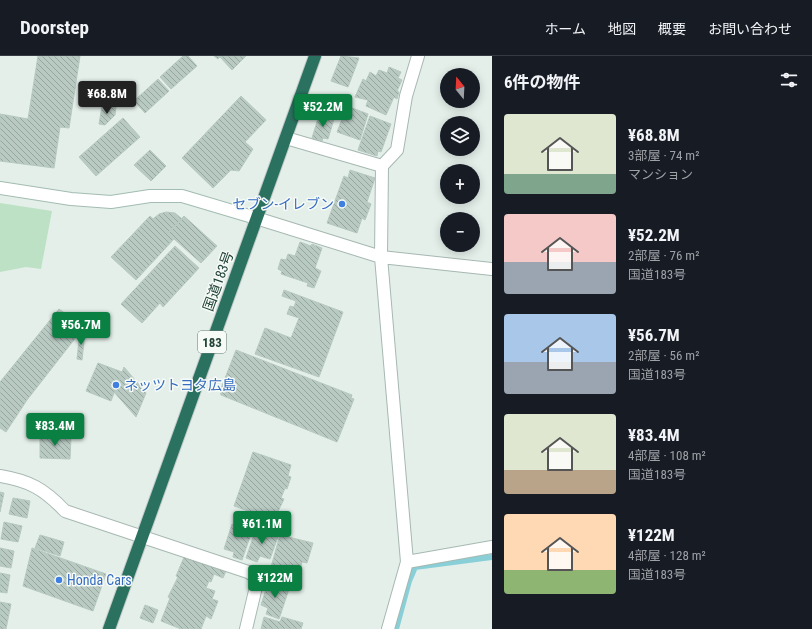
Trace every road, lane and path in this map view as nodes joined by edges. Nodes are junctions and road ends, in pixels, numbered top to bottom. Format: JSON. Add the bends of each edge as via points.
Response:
{"nodes":[{"id":1,"x":315,"y":56,"type":"edge"},
{"id":2,"x":418,"y":56,"type":"edge"},
{"id":3,"x":286,"y":138,"type":"junction"},
{"id":4,"x":382,"y":166,"type":"junction"},
{"id":5,"x":0,"y":188,"type":"edge"},
{"id":6,"x":256,"y":218,"type":"junction"},
{"id":7,"x":381,"y":257,"type":"junction"},
{"id":8,"x":492,"y":269,"type":"edge"},
{"id":9,"x":0,"y":476,"type":"edge"},
{"id":10,"x":142,"y":535,"type":"junction"},
{"id":11,"x":492,"y":547,"type":"edge"},
{"id":12,"x":407,"y":562,"type":"junction"},
{"id":13,"x":108,"y":629,"type":"edge"},
{"id":14,"x":246,"y":629,"type":"edge"},
{"id":15,"x":388,"y":629,"type":"edge"}],
"edges":[{"from":1,"to":3,"type":"highway","name":"国道183号","number":"183"},
{"from":2,"to":4,"type":"street","via":[[406,96],[397,150]]},
{"from":3,"to":4,"type":"street"},
{"from":3,"to":6,"type":"highway","name":"国道183号","number":"183"},
{"from":4,"to":7,"type":"street"},
{"from":5,"to":6,"type":"street","via":[[71,199],[111,202],[150,196],[182,196]]},
{"from":6,"to":7,"type":"street"},
{"from":6,"to":10,"type":"highway","name":"国道183号","number":"183"},
{"from":7,"to":8,"type":"street"},
{"from":7,"to":12,"type":"street"},
{"from":9,"to":10,"type":"street","via":[[23,480],[44,490],[65,511]]},
{"from":10,"to":13,"type":"highway","name":"国道183号","number":"183"},
{"from":10,"to":14,"type":"street","via":[[256,577]]},
{"from":11,"to":12,"type":"street"},
{"from":12,"to":15,"type":"street"}]}
